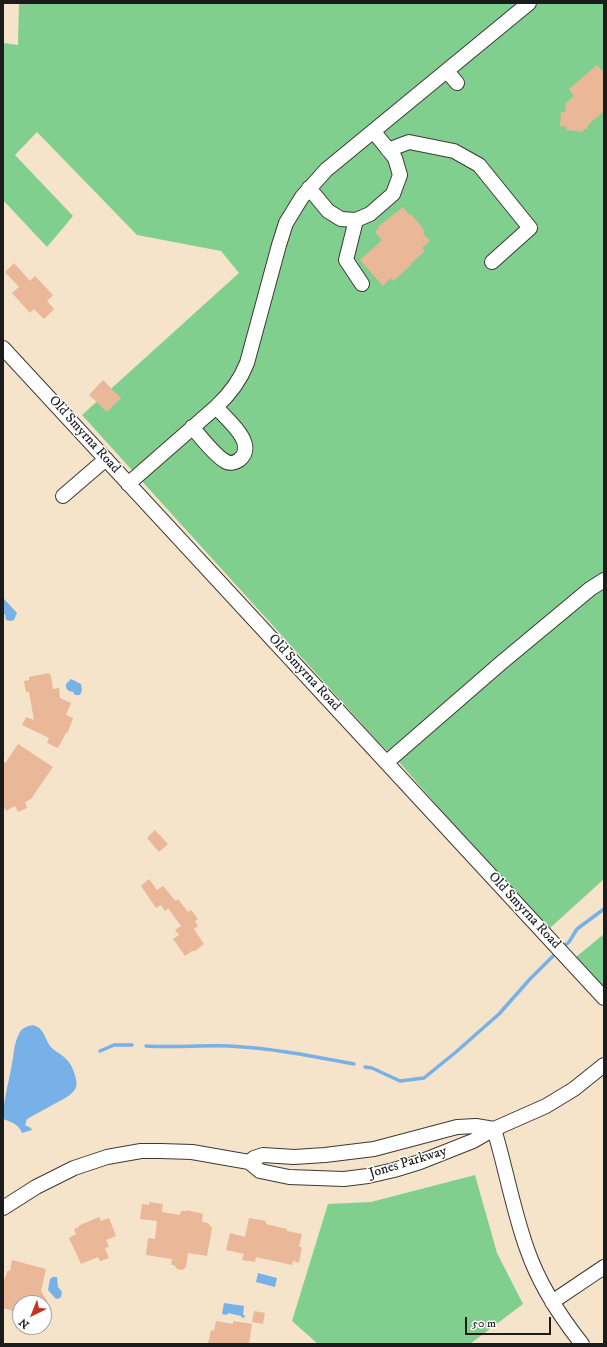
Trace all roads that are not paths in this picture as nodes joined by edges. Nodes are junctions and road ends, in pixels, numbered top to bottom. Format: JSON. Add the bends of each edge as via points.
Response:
{"nodes":[{"id":1,"x":529,"y":3,"type":"edge"},
{"id":2,"x":447,"y":71,"type":"junction"},
{"id":3,"x":456,"y":83,"type":"dead end"},
{"id":4,"x":374,"y":132,"type":"junction"},
{"id":5,"x":388,"y":150,"type":"junction"},
{"id":6,"x":309,"y":188,"type":"junction"},
{"id":7,"x":356,"y":220,"type":"junction"},
{"id":8,"x":492,"y":262,"type":"dead end"},
{"id":9,"x":362,"y":284,"type":"dead end"},
{"id":10,"x":3,"y":348,"type":"edge"},
{"id":11,"x":216,"y":407,"type":"junction"},
{"id":12,"x":192,"y":427,"type":"junction"},
{"id":13,"x":106,"y":459,"type":"junction"},
{"id":14,"x":128,"y":484,"type":"junction"},
{"id":15,"x":63,"y":496,"type":"dead end"},
{"id":16,"x":604,"y":580,"type":"edge"},
{"id":17,"x":387,"y":762,"type":"junction"},
{"id":18,"x":604,"y":998,"type":"edge"},
{"id":19,"x":604,"y":1065,"type":"edge"},
{"id":20,"x":494,"y":1129,"type":"junction"},
{"id":21,"x":249,"y":1162,"type":"junction"},
{"id":22,"x":3,"y":1208,"type":"edge"},
{"id":23,"x":604,"y":1267,"type":"edge"},
{"id":24,"x":552,"y":1302,"type":"junction"},
{"id":25,"x":582,"y":1344,"type":"edge"}],
"edges":[{"from":1,"to":2,"type":"street"},
{"from":2,"to":3,"type":"street"},
{"from":2,"to":4,"type":"street"},
{"from":4,"to":5,"type":"street"},
{"from":4,"to":6,"type":"street","via":[[326,170]]},
{"from":5,"to":7,"type":"street","via":[[395,158],[400,175],[393,194],[370,214]]},
{"from":5,"to":8,"type":"street","via":[[409,142],[454,151],[479,165],[530,228]]},
{"from":6,"to":7,"type":"street","via":[[328,211],[341,219]]},
{"from":6,"to":11,"type":"street","via":[[295,206],[284,228],[243,372],[233,389]]},
{"from":7,"to":9,"type":"street","via":[[346,260]]},
{"from":10,"to":13,"type":"street","name":"Old Smyrna Road"},
{"from":11,"to":12,"type":"street"},
{"from":11,"to":12,"type":"street","via":[[244,440],[245,450],[240,460],[225,462]]},
{"from":12,"to":14,"type":"street"},
{"from":13,"to":14,"type":"street","name":"Old Smyrna Road"},
{"from":13,"to":15,"type":"street"},
{"from":14,"to":17,"type":"street","name":"Old Smyrna Road"},
{"from":16,"to":17,"type":"street","via":[[501,663]]},
{"from":17,"to":18,"type":"street","name":"Old Smyrna Road"},
{"from":19,"to":20,"type":"street","name":"Jones Parkway","via":[[556,1100]]},
{"from":20,"to":21,"type":"street","name":"Jones Parkway","via":[[476,1126],[457,1127],[374,1149],[325,1155],[263,1156]]},
{"from":20,"to":21,"type":"street","name":"Jones Parkway","via":[[473,1141],[420,1162],[368,1176],[344,1179],[289,1177],[260,1171]]},
{"from":20,"to":24,"type":"street","via":[[527,1250]]},
{"from":21,"to":22,"type":"street","name":"Jones Parkway","via":[[192,1152],[141,1152],[107,1157],[58,1175]]},
{"from":23,"to":24,"type":"street"},
{"from":24,"to":25,"type":"street"}]}
